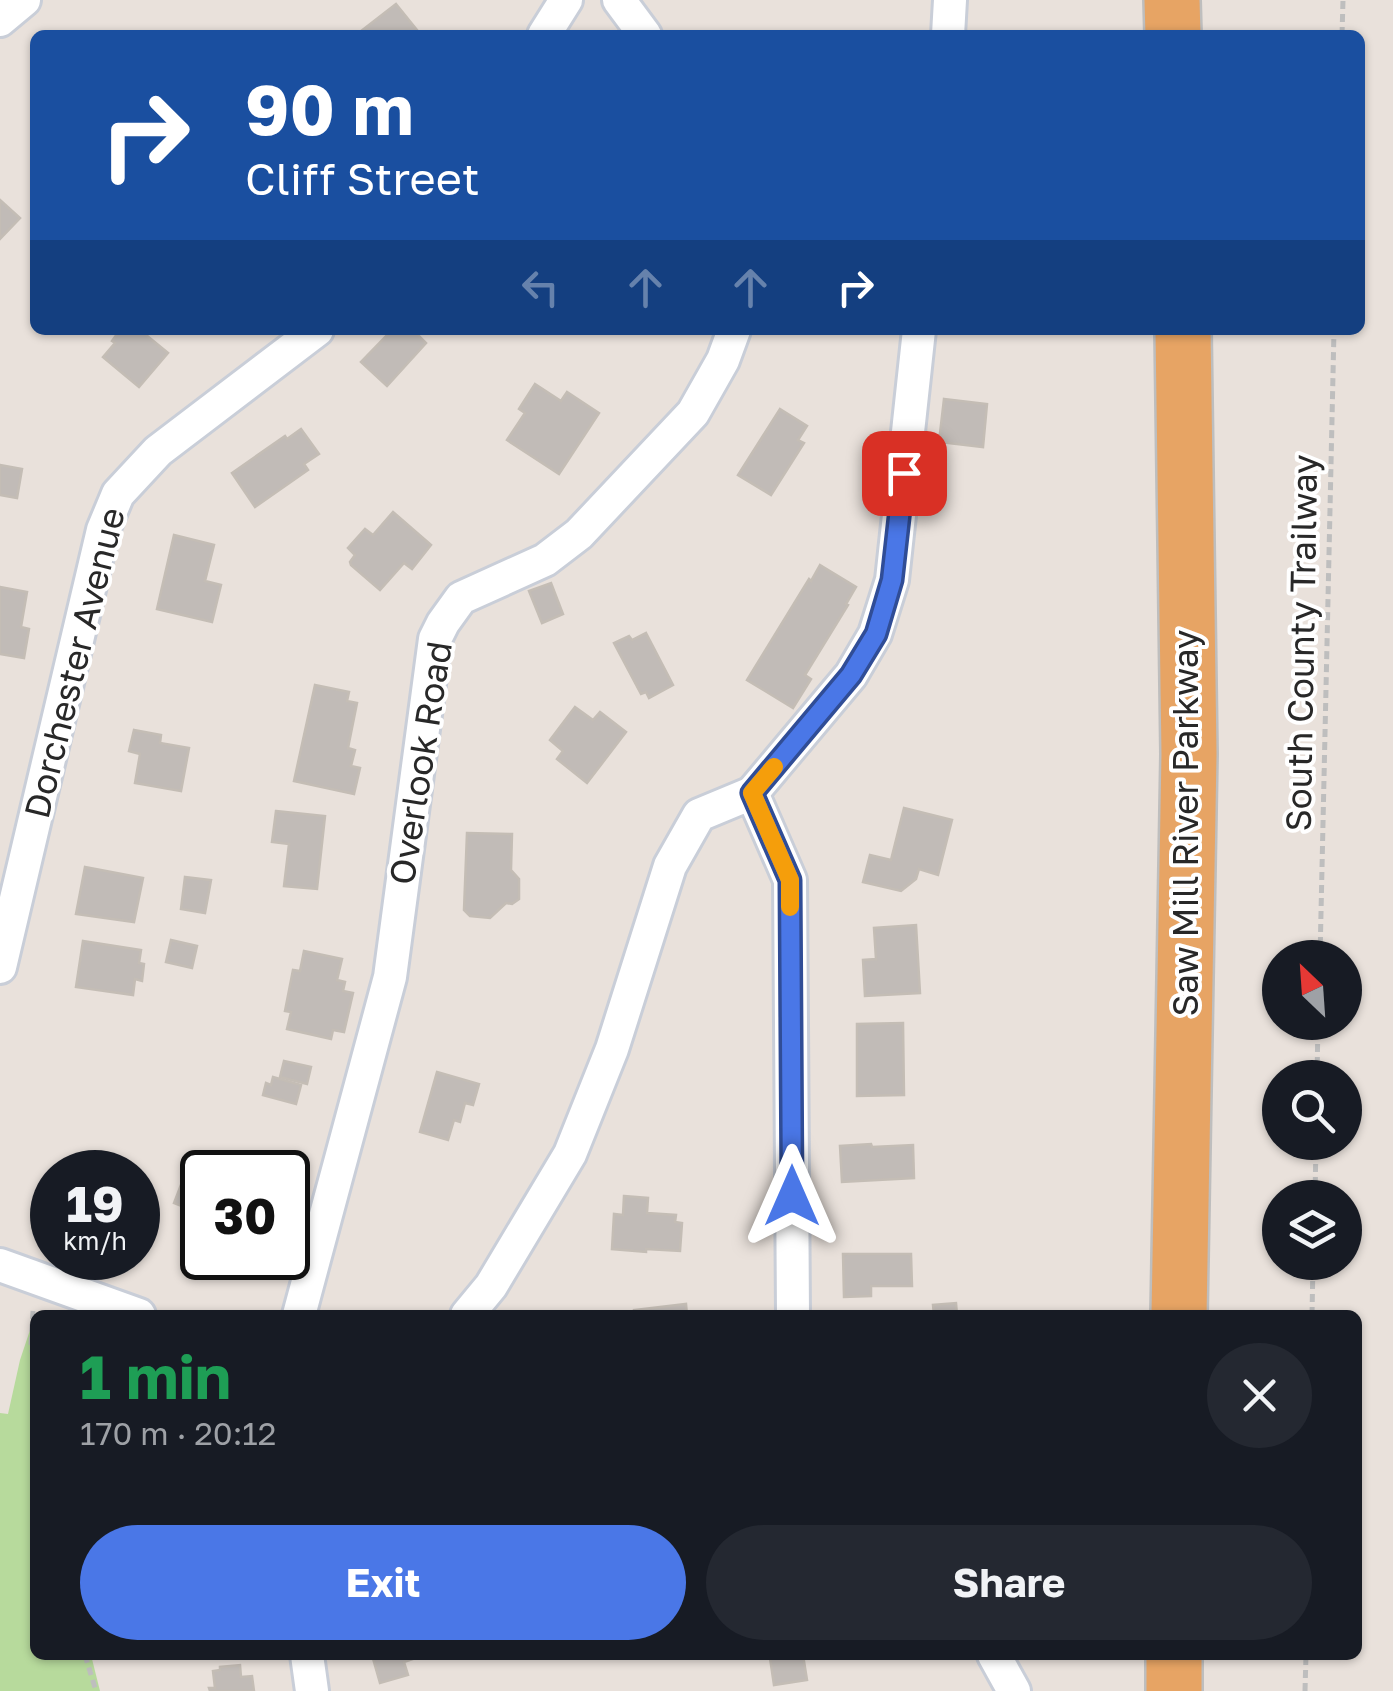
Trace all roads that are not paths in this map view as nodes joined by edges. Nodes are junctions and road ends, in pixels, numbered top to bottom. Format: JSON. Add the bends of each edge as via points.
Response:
{"nodes":[{"id":1,"x":24,"y":0,"type":"edge"},
{"id":2,"x":566,"y":0,"type":"edge"},
{"id":3,"x":619,"y":0,"type":"edge"},
{"id":4,"x":950,"y":0,"type":"edge"},
{"id":5,"x":1172,"y":0,"type":"edge"},
{"id":6,"x":1208,"y":0,"type":"edge"},
{"id":7,"x":0,"y":20,"type":"edge"},
{"id":8,"x":547,"y":30,"type":"edge"},
{"id":9,"x":641,"y":30,"type":"edge"},
{"id":10,"x":948,"y":30,"type":"edge"},
{"id":11,"x":1173,"y":30,"type":"edge"},
{"id":12,"x":1209,"y":30,"type":"edge"},
{"id":13,"x":310,"y":335,"type":"edge"},
{"id":14,"x":732,"y":335,"type":"edge"},
{"id":15,"x":918,"y":335,"type":"edge"},
{"id":16,"x":1182,"y":335,"type":"edge"},
{"id":17,"x":1219,"y":335,"type":"edge"},
{"id":18,"x":752,"y":793,"type":"junction"},
{"id":19,"x":0,"y":967,"type":"edge"},
{"id":20,"x":0,"y":1265,"type":"edge"},
{"id":21,"x":125,"y":1310,"type":"edge"},
{"id":22,"x":300,"y":1310,"type":"edge"},
{"id":23,"x":472,"y":1310,"type":"edge"},
{"id":24,"x":793,"y":1310,"type":"edge"},
{"id":25,"x":1179,"y":1310,"type":"edge"},
{"id":26,"x":1214,"y":1310,"type":"edge"},
{"id":27,"x":308,"y":1660,"type":"edge"},
{"id":28,"x":997,"y":1660,"type":"edge"},
{"id":29,"x":1174,"y":1660,"type":"edge"},
{"id":30,"x":1210,"y":1660,"type":"edge"},
{"id":31,"x":312,"y":1691,"type":"edge"},
{"id":32,"x":1014,"y":1691,"type":"edge"},
{"id":33,"x":1174,"y":1691,"type":"edge"},
{"id":34,"x":1210,"y":1691,"type":"edge"}],
"edges":[{"from":1,"to":7,"type":"street"},
{"from":2,"to":8,"type":"street"},
{"from":3,"to":9,"type":"street"},
{"from":4,"to":10,"type":"street"},
{"from":5,"to":11,"type":"highway"},
{"from":6,"to":12,"type":"highway"},
{"from":13,"to":19,"type":"street","name":"Dorchester Avenue","via":[[158,451],[118,494],[103,530]]},
{"from":14,"to":22,"type":"street","name":"Overlook Road","via":[[693,412],[579,534],[545,560],[461,598],[443,623],[390,977]]},
{"from":15,"to":18,"type":"street","via":[[892,580],[876,634],[851,675]]},
{"from":16,"to":25,"type":"highway","name":"Saw Mill River Parkway","via":[[1189,790]]},
{"from":17,"to":26,"type":"highway","name":"Saw Mill River Parkway","via":[[1225,749]]},
{"from":18,"to":23,"type":"street","via":[[698,815],[670,866],[612,1049],[570,1154]]},
{"from":18,"to":24,"type":"street","via":[[790,880]]},
{"from":20,"to":21,"type":"street"},
{"from":27,"to":31,"type":"street"},
{"from":28,"to":32,"type":"street"},
{"from":29,"to":33,"type":"highway"},
{"from":30,"to":34,"type":"highway"}]}
